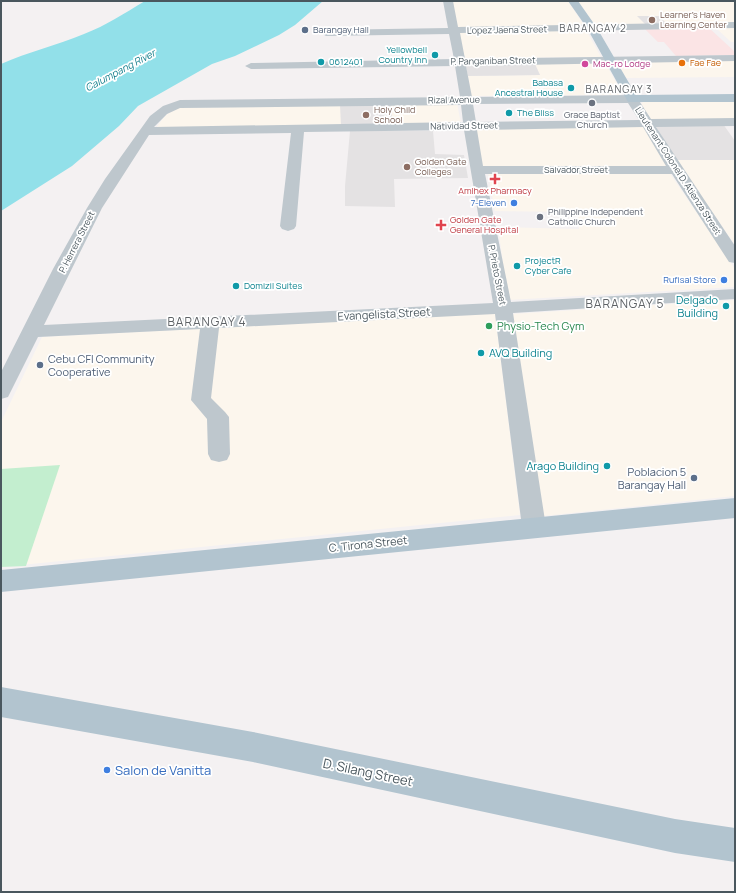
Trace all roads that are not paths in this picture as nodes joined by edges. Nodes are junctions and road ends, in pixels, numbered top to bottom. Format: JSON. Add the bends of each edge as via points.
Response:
{"nodes":[{"id":1,"x":448,"y":1,"type":"edge"},
{"id":2,"x":573,"y":1,"type":"edge"},
{"id":3,"x":735,"y":25,"type":"edge"},
{"id":4,"x":709,"y":26,"type":"junction"},
{"id":5,"x":592,"y":28,"type":"junction"},
{"id":6,"x":454,"y":32,"type":"junction"},
{"id":7,"x":326,"y":33,"type":"dead end"},
{"id":8,"x":719,"y":34,"type":"dead end"},
{"id":9,"x":735,"y":58,"type":"edge"},
{"id":10,"x":609,"y":59,"type":"junction"},
{"id":11,"x":460,"y":61,"type":"junction"},
{"id":12,"x":250,"y":66,"type":"dead end"},
{"id":13,"x":735,"y":98,"type":"edge"},
{"id":14,"x":632,"y":99,"type":"junction"},
{"id":15,"x":465,"y":100,"type":"junction"},
{"id":16,"x":172,"y":105,"type":"joint"},
{"id":17,"x":735,"y":122,"type":"edge"},
{"id":18,"x":647,"y":123,"type":"junction"},
{"id":19,"x":470,"y":126,"type":"junction"},
{"id":20,"x":298,"y":129,"type":"junction"},
{"id":21,"x":145,"y":131,"type":"junction"},
{"id":22,"x":477,"y":170,"type":"junction"},
{"id":23,"x":676,"y":170,"type":"junction"},
{"id":24,"x":288,"y":226,"type":"dead end"},
{"id":25,"x":735,"y":258,"type":"edge"},
{"id":26,"x":735,"y":294,"type":"edge"},
{"id":27,"x":504,"y":308,"type":"junction"},
{"id":28,"x":210,"y":323,"type":"junction"},
{"id":29,"x":33,"y":331,"type":"junction"},
{"id":30,"x":1,"y":392,"type":"edge"},
{"id":31,"x":219,"y":454,"type":"dead end"},
{"id":32,"x":735,"y":508,"type":"edge"},
{"id":33,"x":534,"y":527,"type":"junction"},
{"id":34,"x":1,"y":582,"type":"edge"},
{"id":35,"x":1,"y":702,"type":"edge"},
{"id":36,"x":735,"y":845,"type":"edge"}],
"edges":[{"from":1,"to":6,"type":"street","name":"P. Prieto Street"},
{"from":2,"to":5,"type":"main road","name":"Lieutenant Colonel D. Atienza Street"},
{"from":3,"to":4,"type":"street","name":"Lopez Jaena Street"},
{"from":4,"to":5,"type":"street","name":"Lopez Jaena Street"},
{"from":4,"to":8,"type":"street"},
{"from":5,"to":6,"type":"street","name":"Lopez Jaena Street"},
{"from":5,"to":10,"type":"main road","name":"Lieutenant Colonel D. Atienza Street"},
{"from":6,"to":7,"type":"street","name":"Lopez Jaena Street"},
{"from":6,"to":11,"type":"street","name":"P. Prieto Street"},
{"from":9,"to":10,"type":"street","name":"P. Panganiban Street"},
{"from":10,"to":11,"type":"street","name":"P. Panganiban Street"},
{"from":10,"to":14,"type":"main road","name":"Lieutenant Colonel D. Atienza Street"},
{"from":11,"to":12,"type":"street","name":"P. Panganiban Street"},
{"from":11,"to":15,"type":"street","name":"P. Prieto Street"},
{"from":13,"to":14,"type":"main road","name":"Rizal Avenue"},
{"from":14,"to":15,"type":"street","name":"Rizal Avenue"},
{"from":14,"to":18,"type":"street","name":"Lieutenant Colonel D. Atienza Street"},
{"from":15,"to":16,"type":"street","name":"Rizal Avenue"},
{"from":15,"to":19,"type":"street","name":"P. Prieto Street"},
{"from":16,"to":21,"type":"street","name":"P. Herrera Street","via":[[162,111]]},
{"from":17,"to":18,"type":"street","name":"Natividad Street"},
{"from":18,"to":19,"type":"street","name":"Natividad Street"},
{"from":18,"to":23,"type":"street","name":"Lieutenant Colonel D. Atienza Street"},
{"from":19,"to":20,"type":"street","name":"Natividad Street"},
{"from":19,"to":22,"type":"street","name":"P. Prieto Street"},
{"from":20,"to":21,"type":"street","name":"Natividad Street"},
{"from":20,"to":24,"type":"street"},
{"from":21,"to":29,"type":"street","name":"P. Herrera Street","via":[[115,173],[83,226]]},
{"from":22,"to":23,"type":"street","name":"Salvador Street"},
{"from":22,"to":27,"type":"street","name":"P. Prieto Street"},
{"from":23,"to":25,"type":"street","name":"Lieutenant Colonel D. Atienza Street"},
{"from":26,"to":27,"type":"street","name":"Evangelista Street"},
{"from":27,"to":28,"type":"street","name":"Evangelista Street"},
{"from":27,"to":33,"type":"street","name":"P. Prieto Street"},
{"from":28,"to":29,"type":"street","name":"Evangelista Street"},
{"from":28,"to":31,"type":"street","via":[[201,396],[218,417]]},
{"from":29,"to":30,"type":"street","name":"P. Herrera Street"},
{"from":32,"to":33,"type":"main road","name":"C. Tirona Street"},
{"from":33,"to":34,"type":"main road","name":"C. Tirona Street"},
{"from":35,"to":36,"type":"main road","name":"D. Silang Street","via":[[253,747],[675,836]]}]}
